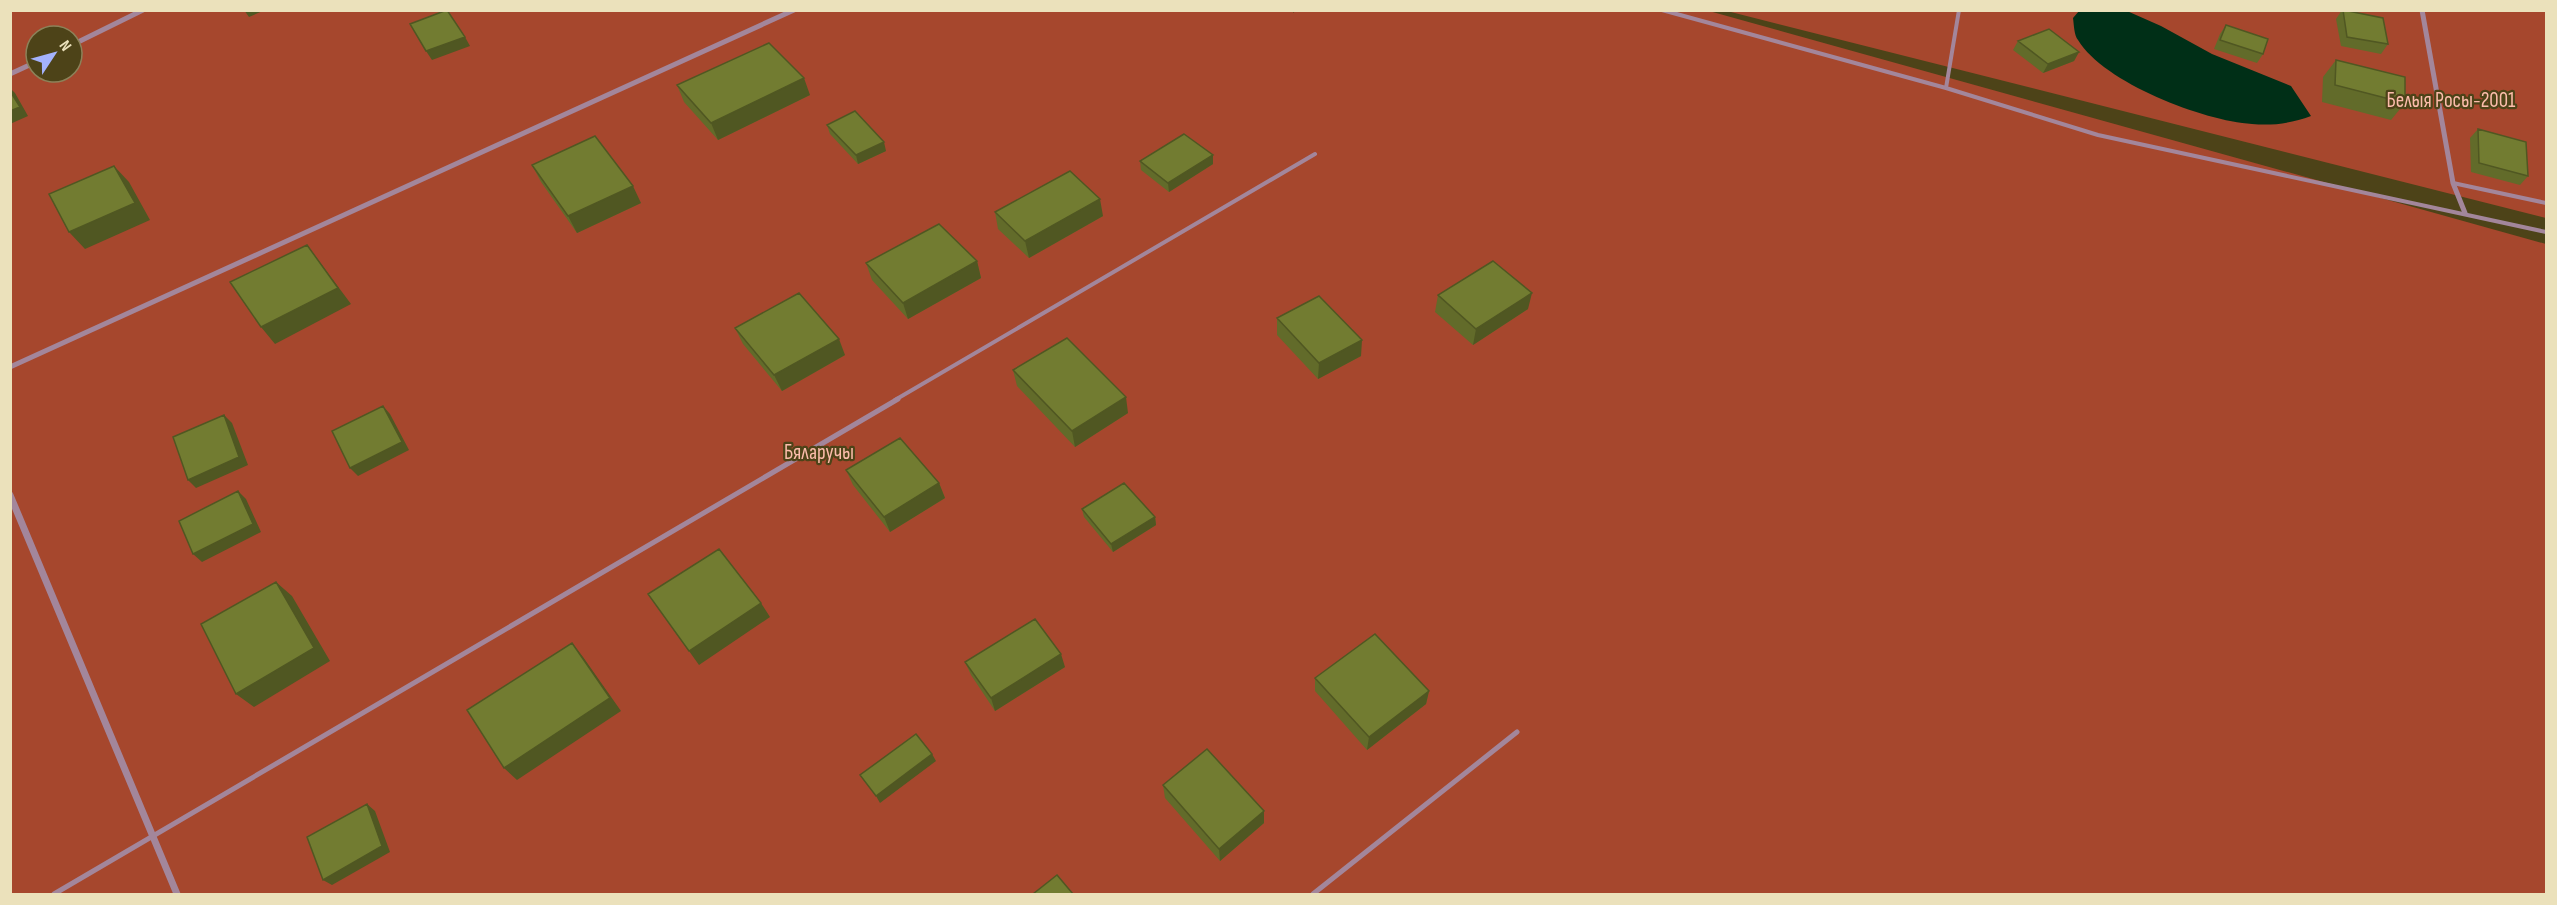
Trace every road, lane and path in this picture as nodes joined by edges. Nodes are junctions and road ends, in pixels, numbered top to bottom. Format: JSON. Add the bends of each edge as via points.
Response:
{"nodes":[{"id":1,"x":143,"y":10,"type":"edge"},
{"id":2,"x":794,"y":10,"type":"edge"},
{"id":3,"x":1662,"y":10,"type":"edge"},
{"id":4,"x":1959,"y":10,"type":"edge"},
{"id":5,"x":2422,"y":10,"type":"edge"},
{"id":6,"x":84,"y":39,"type":"edge"},
{"id":7,"x":24,"y":68,"type":"edge"},
{"id":8,"x":10,"y":74,"type":"edge"},
{"id":9,"x":1946,"y":88,"type":"junction"},
{"id":10,"x":1315,"y":154,"type":"dead end"},
{"id":11,"x":2453,"y":183,"type":"junction"},
{"id":12,"x":2547,"y":203,"type":"edge"},
{"id":13,"x":2465,"y":213,"type":"junction"},
{"id":14,"x":2547,"y":232,"type":"edge"},
{"id":15,"x":10,"y":367,"type":"edge"},
{"id":16,"x":10,"y":495,"type":"edge"},
{"id":17,"x":1517,"y":732,"type":"dead end"},
{"id":18,"x":153,"y":838,"type":"junction"},
{"id":19,"x":54,"y":894,"type":"edge"},
{"id":20,"x":177,"y":894,"type":"edge"},
{"id":21,"x":1313,"y":894,"type":"edge"}],
"edges":[{"from":1,"to":6,"type":"street"},
{"from":2,"to":15,"type":"street"},
{"from":3,"to":9,"type":"lane"},
{"from":4,"to":9,"type":"lane"},
{"from":5,"to":11,"type":"street"},
{"from":7,"to":8,"type":"street"},
{"from":9,"to":13,"type":"lane","via":[[2098,135]]},
{"from":10,"to":18,"type":"lane"},
{"from":11,"to":12,"type":"lane"},
{"from":11,"to":13,"type":"street"},
{"from":13,"to":14,"type":"lane"},
{"from":16,"to":18,"type":"street"},
{"from":17,"to":21,"type":"lane"},
{"from":18,"to":19,"type":"lane"},
{"from":18,"to":20,"type":"street"}]}
